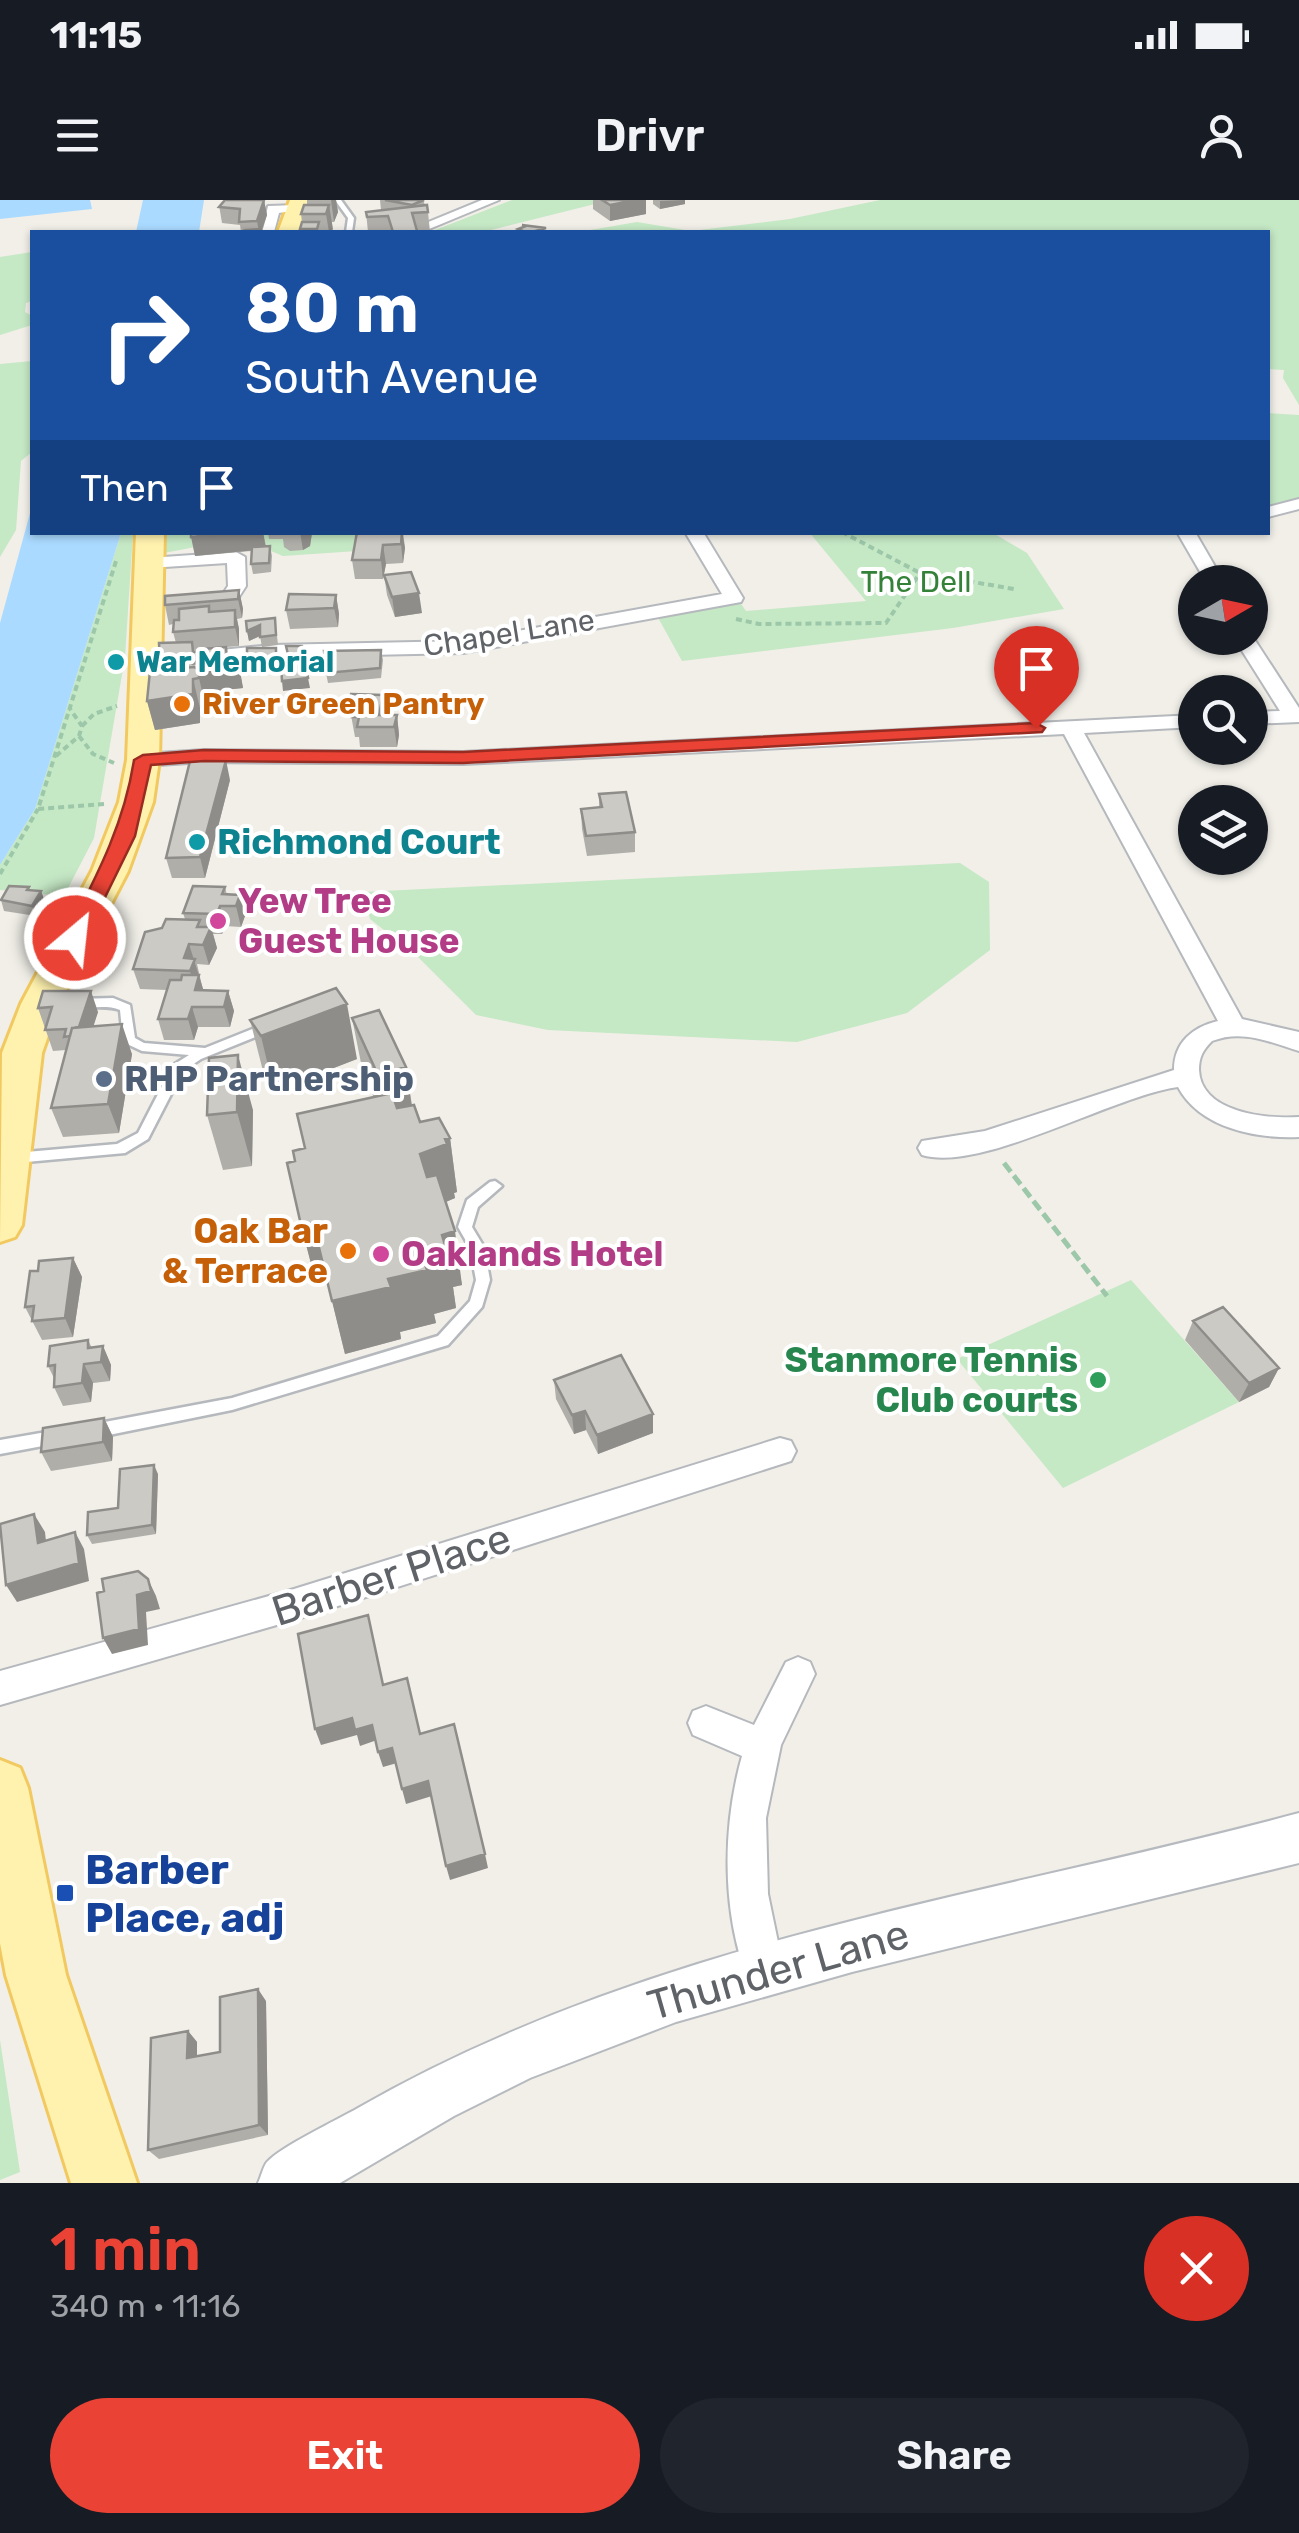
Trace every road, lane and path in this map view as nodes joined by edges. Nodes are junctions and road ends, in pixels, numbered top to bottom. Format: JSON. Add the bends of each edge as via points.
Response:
{"nodes":[{"id":1,"x":338,"y":200,"type":"edge"},
{"id":2,"x":493,"y":200,"type":"edge"},
{"id":3,"x":298,"y":204,"type":"edge"},
{"id":4,"x":268,"y":230,"type":"edge"},
{"id":5,"x":289,"y":230,"type":"edge"},
{"id":6,"x":349,"y":230,"type":"edge"},
{"id":7,"x":416,"y":230,"type":"edge"},
{"id":8,"x":1299,"y":504,"type":"edge"},
{"id":9,"x":1270,"y":511,"type":"edge"},
{"id":10,"x":696,"y":535,"type":"edge"},
{"id":11,"x":848,"y":535,"type":"edge"},
{"id":12,"x":1188,"y":535,"type":"edge"},
{"id":13,"x":121,"y":546,"type":"dead end"},
{"id":14,"x":149,"y":548,"type":"edge"},
{"id":15,"x":1205,"y":565,"type":"edge"},
{"id":16,"x":920,"y":573,"type":"junction"},
{"id":17,"x":1014,"y":589,"type":"dead end"},
{"id":18,"x":225,"y":604,"type":"edge"},
{"id":19,"x":759,"y":624,"type":"dead end"},
{"id":20,"x":1256,"y":655,"type":"edge"},
{"id":21,"x":145,"y":664,"type":"junction"},
{"id":22,"x":144,"y":705,"type":"junction"},
{"id":23,"x":70,"y":708,"type":"junction"},
{"id":24,"x":1297,"y":716,"type":"edge"},
{"id":25,"x":1268,"y":717,"type":"edge"},
{"id":26,"x":1178,"y":721,"type":"edge"},
{"id":27,"x":82,"y":726,"type":"junction"},
{"id":28,"x":1071,"y":727,"type":"junction"},
{"id":29,"x":79,"y":736,"type":"junction"},
{"id":30,"x":55,"y":757,"type":"junction"},
{"id":31,"x":140,"y":777,"type":"junction"},
{"id":32,"x":38,"y":809,"type":"junction"},
{"id":33,"x":0,"y":874,"type":"edge"},
{"id":34,"x":40,"y":1004,"type":"junction"},
{"id":35,"x":288,"y":1020,"type":"edge"},
{"id":36,"x":1234,"y":1027,"type":"junction"},
{"id":37,"x":1299,"y":1042,"type":"edge"},
{"id":38,"x":208,"y":1051,"type":"junction"},
{"id":39,"x":10,"y":1068,"type":"edge"},
{"id":40,"x":1187,"y":1077,"type":"junction"},
{"id":41,"x":1299,"y":1127,"type":"edge"},
{"id":42,"x":931,"y":1148,"type":"dead end"},
{"id":43,"x":982,"y":1149,"type":"junction"},
{"id":44,"x":10,"y":1158,"type":"junction"},
{"id":45,"x":495,"y":1186,"type":"dead end"},
{"id":46,"x":0,"y":1225,"type":"edge"},
{"id":47,"x":1106,"y":1296,"type":"dead end"},
{"id":48,"x":0,"y":1447,"type":"edge"},
{"id":49,"x":780,"y":1451,"type":"dead end"},
{"id":50,"x":798,"y":1674,"type":"dead end"},
{"id":51,"x":0,"y":1688,"type":"edge"},
{"id":52,"x":706,"y":1723,"type":"dead end"},
{"id":53,"x":762,"y":1746,"type":"junction"},
{"id":54,"x":0,"y":1788,"type":"edge"},
{"id":55,"x":1299,"y":1838,"type":"edge"},
{"id":56,"x":764,"y":1971,"type":"junction"},
{"id":57,"x":104,"y":2183,"type":"edge"},
{"id":58,"x":287,"y":2183,"type":"edge"}],
"edges":[{"from":1,"to":6,"type":"lane","via":[[351,218]]},
{"from":2,"to":7,"type":"street"},
{"from":3,"to":4,"type":"street","via":[[272,209]]},
{"from":3,"to":5,"type":"main road"},
{"from":8,"to":9,"type":"street"},
{"from":10,"to":21,"type":"street","name":"Chapel Lane","via":[[734,598],[463,647],[272,651]]},
{"from":11,"to":16,"type":"path"},
{"from":12,"to":15,"type":"street"},
{"from":13,"to":23,"type":"path"},
{"from":14,"to":18,"type":"street","via":[[245,556],[238,586]]},
{"from":14,"to":21,"type":"main road"},
{"from":16,"to":17,"type":"path"},
{"from":16,"to":19,"type":"path","via":[[886,624]]},
{"from":20,"to":24,"type":"street"},
{"from":21,"to":22,"type":"main road"},
{"from":22,"to":27,"type":"path","via":[[111,706]]},
{"from":22,"to":31,"type":"main road"},
{"from":23,"to":27,"type":"path"},
{"from":23,"to":30,"type":"path"},
{"from":24,"to":25,"type":"street"},
{"from":26,"to":28,"type":"street"},
{"from":27,"to":29,"type":"path"},
{"from":28,"to":31,"type":"street","via":[[463,758],[204,756]]},
{"from":28,"to":36,"type":"street"},
{"from":29,"to":30,"type":"path"},
{"from":29,"to":31,"type":"path","via":[[101,760]]},
{"from":30,"to":32,"type":"path"},
{"from":31,"to":32,"type":"path"},
{"from":31,"to":34,"type":"main road","via":[[110,872]]},
{"from":32,"to":33,"type":"path"},
{"from":34,"to":38,"type":"lane","via":[[113,1002],[126,1008],[129,1040],[142,1047]]},
{"from":34,"to":39,"type":"main road"},
{"from":35,"to":38,"type":"lane"},
{"from":36,"to":37,"type":"street"},
{"from":36,"to":40,"type":"street","via":[[1194,1043]]},
{"from":38,"to":44,"type":"lane","via":[[178,1068],[143,1136],[120,1150]]},
{"from":39,"to":44,"type":"main road"},
{"from":40,"to":41,"type":"street","via":[[1200,1098],[1224,1116],[1248,1126]]},
{"from":40,"to":43,"type":"street"},
{"from":42,"to":43,"type":"street"},
{"from":43,"to":47,"type":"path"},
{"from":44,"to":46,"type":"main road"},
{"from":45,"to":48,"type":"lane","via":[[472,1204],[465,1226],[483,1280],[477,1303],[442,1341],[232,1404]]},
{"from":49,"to":51,"type":"street","name":"Barber Place","via":[[194,1637]]},
{"from":50,"to":53,"type":"street"},
{"from":52,"to":53,"type":"street"},
{"from":53,"to":56,"type":"street","via":[[744,1830],[750,1916]]},
{"from":54,"to":57,"type":"main road","via":[[36,1975]]},
{"from":55,"to":56,"type":"street","name":"Thunder Lane"},
{"from":56,"to":58,"type":"street","name":"Thunder Lane","via":[[589,2025],[489,2068]]}]}
